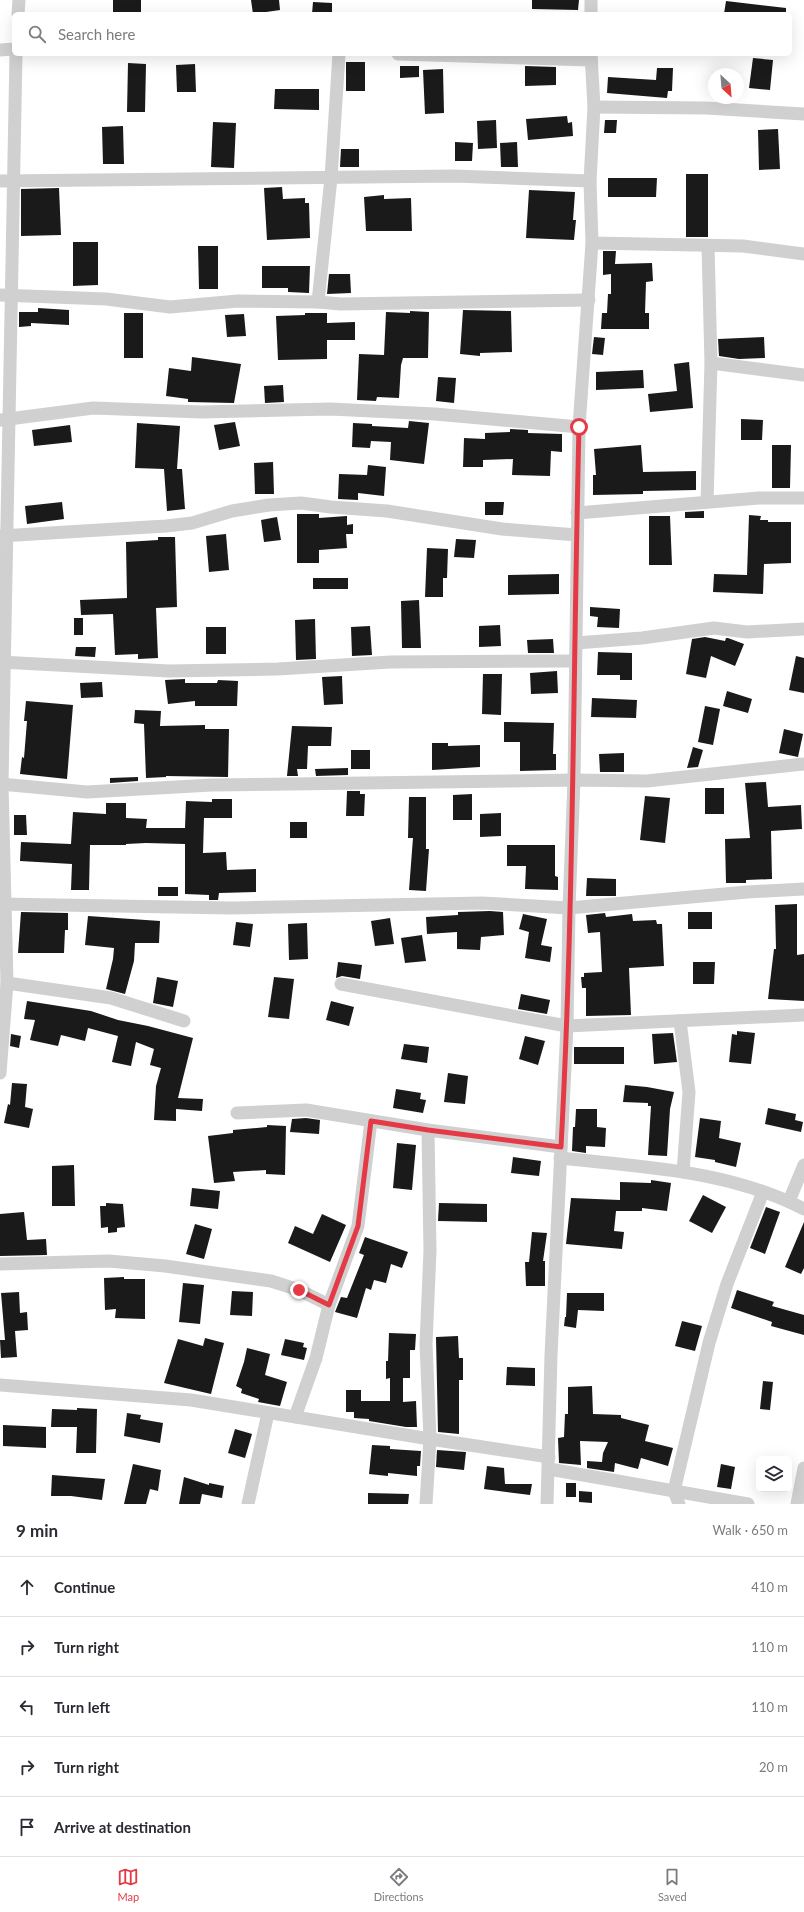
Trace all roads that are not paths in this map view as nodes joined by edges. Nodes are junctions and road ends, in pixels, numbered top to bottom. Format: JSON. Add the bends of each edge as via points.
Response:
{"nodes":[{"id":1,"x":19,"y":0,"type":"edge"},
{"id":2,"x":591,"y":0,"type":"edge"},
{"id":3,"x":18,"y":12,"type":"edge"},
{"id":4,"x":591,"y":12,"type":"edge"},
{"id":5,"x":12,"y":49,"type":"edge"},
{"id":6,"x":0,"y":50,"type":"edge"},
{"id":7,"x":16,"y":56,"type":"edge"},
{"id":8,"x":339,"y":56,"type":"edge"},
{"id":9,"x":527,"y":56,"type":"edge"},
{"id":10,"x":591,"y":57,"type":"edge"},
{"id":11,"x":594,"y":107,"type":"junction"},
{"id":12,"x":804,"y":114,"type":"edge"},
{"id":13,"x":331,"y":178,"type":"junction"},
{"id":14,"x":7,"y":181,"type":"edge"},
{"id":15,"x":590,"y":181,"type":"junction"},
{"id":16,"x":592,"y":243,"type":"junction"},
{"id":17,"x":708,"y":246,"type":"junction"},
{"id":18,"x":804,"y":254,"type":"edge"},
{"id":19,"x":5,"y":295,"type":"edge"},
{"id":20,"x":589,"y":300,"type":"junction"},
{"id":21,"x":318,"y":302,"type":"junction"},
{"id":22,"x":711,"y":363,"type":"junction"},
{"id":23,"x":804,"y":376,"type":"edge"},
{"id":24,"x":4,"y":420,"type":"edge"},
{"id":25,"x":579,"y":427,"type":"junction"},
{"id":26,"x":804,"y":498,"type":"edge"},
{"id":27,"x":707,"y":502,"type":"junction"},
{"id":28,"x":577,"y":513,"type":"junction"},
{"id":29,"x":577,"y":535,"type":"junction"},
{"id":30,"x":3,"y":536,"type":"edge"},
{"id":31,"x":804,"y":630,"type":"edge"},
{"id":32,"x":576,"y":643,"type":"junction"},
{"id":33,"x":574,"y":661,"type":"junction"},
{"id":34,"x":2,"y":662,"type":"edge"},
{"id":35,"x":804,"y":764,"type":"edge"},
{"id":36,"x":574,"y":780,"type":"junction"},
{"id":37,"x":1,"y":784,"type":"edge"},
{"id":38,"x":804,"y":889,"type":"edge"},
{"id":39,"x":2,"y":905,"type":"edge"},
{"id":40,"x":569,"y":908,"type":"junction"},
{"id":41,"x":7,"y":983,"type":"junction"},
{"id":42,"x":341,"y":984,"type":"dead end"},
{"id":43,"x":804,"y":1015,"type":"edge"},
{"id":44,"x":184,"y":1020,"type":"dead end"},
{"id":45,"x":680,"y":1021,"type":"junction"},
{"id":46,"x":567,"y":1026,"type":"junction"},
{"id":47,"x":1,"y":1032,"type":"edge"},
{"id":48,"x":0,"y":1073,"type":"edge"},
{"id":49,"x":237,"y":1113,"type":"dead end"},
{"id":50,"x":371,"y":1121,"type":"junction"},
{"id":51,"x":428,"y":1130,"type":"junction"},
{"id":52,"x":560,"y":1152,"type":"junction"},
{"id":53,"x":804,"y":1165,"type":"edge"},
{"id":54,"x":683,"y":1172,"type":"junction"},
{"id":55,"x":763,"y":1192,"type":"junction"},
{"id":56,"x":789,"y":1201,"type":"junction"},
{"id":57,"x":804,"y":1209,"type":"edge"},
{"id":58,"x":0,"y":1264,"type":"edge"},
{"id":59,"x":329,"y":1305,"type":"junction"},
{"id":60,"x":0,"y":1385,"type":"edge"},
{"id":61,"x":268,"y":1413,"type":"junction"},
{"id":62,"x":295,"y":1417,"type":"junction"},
{"id":63,"x":430,"y":1440,"type":"junction"},
{"id":64,"x":549,"y":1463,"type":"junction"},
{"id":65,"x":804,"y":1468,"type":"edge"},
{"id":66,"x":674,"y":1491,"type":"junction"},
{"id":67,"x":248,"y":1504,"type":"edge"},
{"id":68,"x":426,"y":1504,"type":"edge"},
{"id":69,"x":547,"y":1504,"type":"edge"},
{"id":70,"x":679,"y":1504,"type":"edge"},
{"id":71,"x":748,"y":1504,"type":"edge"},
{"id":72,"x":797,"y":1504,"type":"edge"}],
"edges":[{"from":1,"to":3,"type":"street"},
{"from":2,"to":4,"type":"street"},
{"from":5,"to":6,"type":"street"},
{"from":7,"to":14,"type":"street"},
{"from":8,"to":13,"type":"street"},
{"from":9,"to":10,"type":"street"},
{"from":10,"to":11,"type":"street"},
{"from":11,"to":12,"type":"street","via":[[706,108]]},
{"from":11,"to":15,"type":"street"},
{"from":13,"to":14,"type":"street"},
{"from":13,"to":15,"type":"street","via":[[454,176]]},
{"from":13,"to":21,"type":"street"},
{"from":14,"to":19,"type":"street"},
{"from":15,"to":16,"type":"street"},
{"from":16,"to":17,"type":"street"},
{"from":16,"to":20,"type":"street"},
{"from":17,"to":18,"type":"street","via":[[743,246]]},
{"from":17,"to":22,"type":"street"},
{"from":19,"to":21,"type":"street","via":[[106,299],[170,307],[238,302]]},
{"from":19,"to":24,"type":"street"},
{"from":20,"to":21,"type":"street","via":[[341,304]]},
{"from":20,"to":25,"type":"street"},
{"from":22,"to":23,"type":"street"},
{"from":22,"to":27,"type":"street"},
{"from":24,"to":25,"type":"street","via":[[93,408],[201,412],[330,409],[435,414]]},
{"from":24,"to":30,"type":"street"},
{"from":25,"to":28,"type":"street"},
{"from":26,"to":27,"type":"street"},
{"from":27,"to":28,"type":"street"},
{"from":28,"to":29,"type":"street"},
{"from":29,"to":30,"type":"street","via":[[502,529],[387,511],[331,508],[300,503],[232,511],[166,526]]},
{"from":29,"to":32,"type":"street"},
{"from":30,"to":34,"type":"street"},
{"from":31,"to":32,"type":"street","via":[[747,632],[714,628],[642,638]]},
{"from":32,"to":33,"type":"street"},
{"from":33,"to":34,"type":"street","via":[[390,662],[278,669],[169,671]]},
{"from":33,"to":36,"type":"street"},
{"from":34,"to":37,"type":"street"},
{"from":35,"to":36,"type":"street","via":[[647,781]]},
{"from":36,"to":37,"type":"street","via":[[212,785],[87,792]]},
{"from":36,"to":40,"type":"street"},
{"from":37,"to":39,"type":"street"},
{"from":38,"to":40,"type":"street"},
{"from":39,"to":40,"type":"street","via":[[232,908],[482,903]]},
{"from":39,"to":41,"type":"street"},
{"from":40,"to":46,"type":"street"},
{"from":41,"to":44,"type":"street","via":[[111,998]]},
{"from":41,"to":47,"type":"street"},
{"from":42,"to":46,"type":"street"},
{"from":43,"to":45,"type":"street"},
{"from":45,"to":46,"type":"street"},
{"from":45,"to":54,"type":"street","via":[[689,1092]]},
{"from":46,"to":52,"type":"street"},
{"from":47,"to":48,"type":"street"},
{"from":49,"to":50,"type":"street","via":[[306,1110]]},
{"from":50,"to":51,"type":"street"},
{"from":50,"to":59,"type":"street","via":[[358,1226]]},
{"from":51,"to":52,"type":"street"},
{"from":51,"to":63,"type":"street","via":[[430,1251],[426,1344]]},
{"from":52,"to":54,"type":"street"},
{"from":52,"to":64,"type":"street"},
{"from":53,"to":56,"type":"street"},
{"from":54,"to":55,"type":"street","via":[[734,1182]]},
{"from":55,"to":56,"type":"street"},
{"from":55,"to":66,"type":"street","via":[[727,1284],[709,1342]]},
{"from":56,"to":57,"type":"street"},
{"from":58,"to":59,"type":"street","via":[[110,1261],[165,1266],[271,1281],[299,1290]]},
{"from":59,"to":62,"type":"street","via":[[316,1358]]},
{"from":60,"to":61,"type":"street","via":[[191,1400]]},
{"from":61,"to":62,"type":"street"},
{"from":61,"to":67,"type":"street"},
{"from":62,"to":63,"type":"street"},
{"from":63,"to":64,"type":"street"},
{"from":63,"to":68,"type":"street"},
{"from":64,"to":66,"type":"street"},
{"from":64,"to":69,"type":"street"},
{"from":65,"to":72,"type":"street"},
{"from":66,"to":70,"type":"street"},
{"from":66,"to":71,"type":"street"}]}
